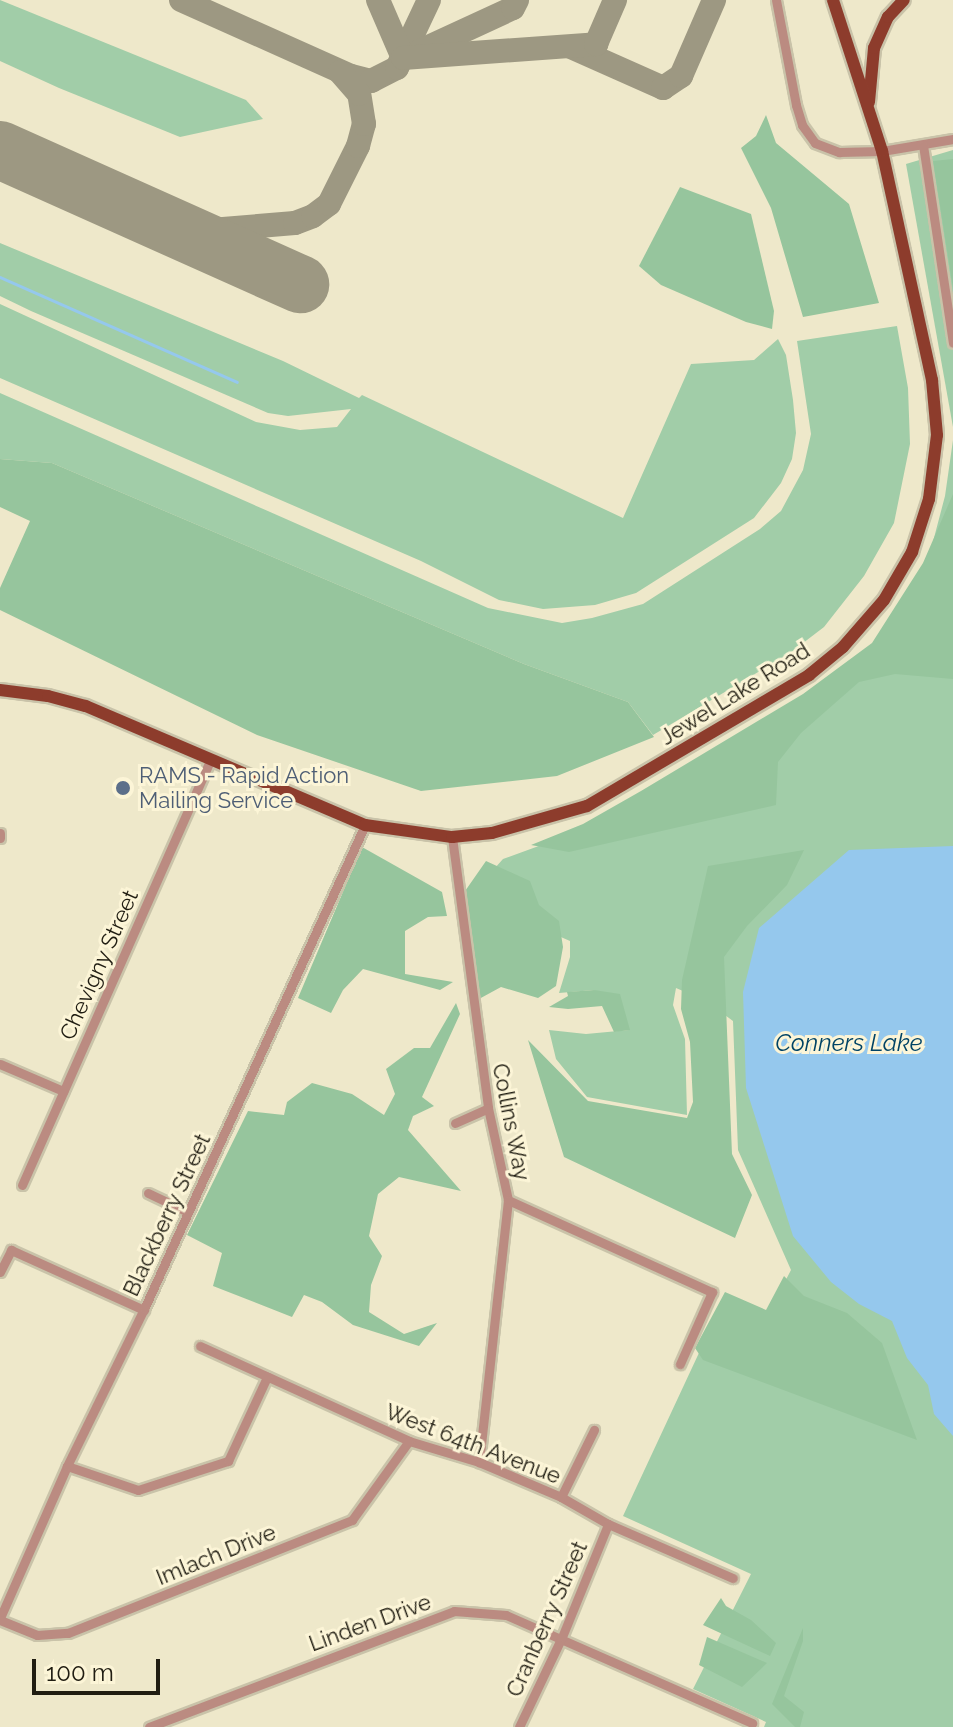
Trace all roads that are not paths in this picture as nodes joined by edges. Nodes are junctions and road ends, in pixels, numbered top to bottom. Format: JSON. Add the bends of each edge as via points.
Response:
{"nodes":[{"id":1,"x":776,"y":0,"type":"edge"},
{"id":2,"x":833,"y":0,"type":"edge"},
{"id":3,"x":904,"y":0,"type":"edge"},
{"id":4,"x":869,"y":110,"type":"junction"},
{"id":5,"x":953,"y":139,"type":"edge"},
{"id":6,"x":923,"y":145,"type":"junction"},
{"id":7,"x":882,"y":151,"type":"junction"},
{"id":8,"x":953,"y":343,"type":"edge"},
{"id":9,"x":0,"y":690,"type":"edge"},
{"id":10,"x":210,"y":760,"type":"junction"},
{"id":11,"x":365,"y":825,"type":"junction"},
{"id":12,"x":452,"y":837,"type":"junction"},
{"id":13,"x":0,"y":1064,"type":"edge"},
{"id":14,"x":63,"y":1091,"type":"junction"},
{"id":15,"x":488,"y":1108,"type":"junction"},
{"id":16,"x":455,"y":1123,"type":"dead end"},
{"id":17,"x":22,"y":1185,"type":"dead end"},
{"id":18,"x":148,"y":1193,"type":"dead end"},
{"id":19,"x":508,"y":1200,"type":"junction"},
{"id":20,"x":188,"y":1212,"type":"junction"},
{"id":21,"x":0,"y":1272,"type":"edge"},
{"id":22,"x":144,"y":1310,"type":"junction"},
{"id":23,"x":200,"y":1346,"type":"dead end"},
{"id":24,"x":680,"y":1364,"type":"dead end"},
{"id":25,"x":267,"y":1377,"type":"junction"},
{"id":26,"x":594,"y":1430,"type":"dead end"},
{"id":27,"x":409,"y":1441,"type":"junction"},
{"id":28,"x":479,"y":1462,"type":"junction"},
{"id":29,"x":67,"y":1466,"type":"junction"},
{"id":30,"x":561,"y":1497,"type":"junction"},
{"id":31,"x":608,"y":1524,"type":"junction"},
{"id":32,"x":733,"y":1578,"type":"dead end"},
{"id":33,"x":0,"y":1619,"type":"edge"},
{"id":34,"x":562,"y":1637,"type":"junction"},
{"id":35,"x":752,"y":1723,"type":"dead end"},
{"id":36,"x":149,"y":1727,"type":"edge"},
{"id":37,"x":519,"y":1727,"type":"edge"}],
"edges":[{"from":1,"to":7,"type":"street","via":[[796,105],[808,136],[823,149]]},
{"from":2,"to":4,"type":"main road","name":"Jewel Lake Road"},
{"from":3,"to":4,"type":"main road","via":[[888,17],[874,48]]},
{"from":4,"to":7,"type":"main road","name":"Jewel Lake Road"},
{"from":5,"to":6,"type":"street"},
{"from":6,"to":7,"type":"street"},
{"from":6,"to":8,"type":"street"},
{"from":7,"to":12,"type":"main road","name":"Jewel Lake Road","via":[[932,380],[937,435],[929,499],[901,574],[867,622],[809,675],[620,788],[540,823]]},
{"from":9,"to":10,"type":"main road","name":"Jewel Lake Road","via":[[76,703]]},
{"from":10,"to":11,"type":"main road","name":"Jewel Lake Road"},
{"from":10,"to":14,"type":"street","name":"Chevigny Street"},
{"from":11,"to":12,"type":"main road","name":"Jewel Lake Road"},
{"from":11,"to":20,"type":"street","name":"Blackberry Street"},
{"from":12,"to":15,"type":"street","name":"Collins Way"},
{"from":13,"to":14,"type":"street"},
{"from":14,"to":17,"type":"street","name":"Chevigny Street"},
{"from":15,"to":16,"type":"street"},
{"from":15,"to":19,"type":"street","name":"Collins Way"},
{"from":18,"to":20,"type":"street"},
{"from":19,"to":24,"type":"street","via":[[712,1292]]},
{"from":19,"to":28,"type":"street","name":"Collins Way"},
{"from":20,"to":22,"type":"street","name":"Blackberry Street"},
{"from":21,"to":22,"type":"street","via":[[11,1250]]},
{"from":22,"to":29,"type":"street","name":"Blackberry Street"},
{"from":23,"to":25,"type":"street","name":"West 64th Avenue"},
{"from":25,"to":27,"type":"street","name":"West 64th Avenue"},
{"from":25,"to":29,"type":"street","via":[[228,1461],[138,1490]]},
{"from":26,"to":30,"type":"street"},
{"from":27,"to":28,"type":"street","name":"West 64th Avenue"},
{"from":27,"to":33,"type":"street","name":"Imlach Drive","via":[[352,1520],[68,1633],[37,1635]]},
{"from":28,"to":30,"type":"street","name":"West 64th Avenue"},
{"from":29,"to":33,"type":"street","name":"Blackberry Street"},
{"from":30,"to":31,"type":"street","name":"West 64th Avenue"},
{"from":31,"to":32,"type":"street","name":"West 64th Avenue"},
{"from":31,"to":34,"type":"street","name":"Cranberry Street"},
{"from":34,"to":35,"type":"street","name":"Linden Drive"},
{"from":34,"to":36,"type":"street","name":"Linden Drive","via":[[506,1615],[454,1611]]},
{"from":34,"to":37,"type":"street","name":"Cranberry Street"}]}
